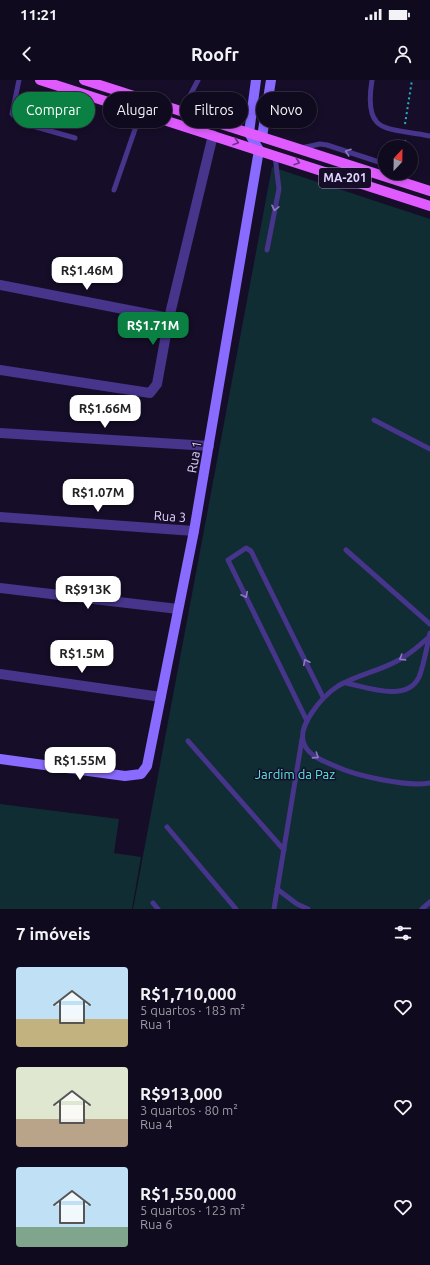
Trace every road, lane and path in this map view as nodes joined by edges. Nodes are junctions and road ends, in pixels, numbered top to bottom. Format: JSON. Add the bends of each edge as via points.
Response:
{"nodes":[{"id":1,"x":19,"y":80,"type":"edge"},
{"id":2,"x":40,"y":80,"type":"edge"},
{"id":3,"x":84,"y":80,"type":"edge"},
{"id":4,"x":198,"y":80,"type":"edge"},
{"id":5,"x":256,"y":80,"type":"edge"},
{"id":6,"x":271,"y":80,"type":"edge"},
{"id":7,"x":372,"y":80,"type":"edge"},
{"id":8,"x":412,"y":80,"type":"edge"},
{"id":9,"x":192,"y":92,"type":"edge"},
{"id":10,"x":103,"y":100,"type":"edge"},
{"id":11,"x":180,"y":110,"type":"edge"},
{"id":12,"x":172,"y":122,"type":"edge"},
{"id":13,"x":135,"y":128,"type":"edge"},
{"id":14,"x":234,"y":128,"type":"edge"},
{"id":15,"x":404,"y":131,"type":"junction"},
{"id":16,"x":249,"y":133,"type":"junction"},
{"id":17,"x":213,"y":135,"type":"junction"},
{"id":18,"x":430,"y":136,"type":"edge"},
{"id":19,"x":262,"y":137,"type":"junction"},
{"id":20,"x":75,"y":138,"type":"dead end"},
{"id":21,"x":405,"y":140,"type":"edge"},
{"id":22,"x":297,"y":148,"type":"junction"},
{"id":23,"x":259,"y":150,"type":"junction"},
{"id":24,"x":275,"y":155,"type":"junction"},
{"id":25,"x":378,"y":162,"type":"edge"},
{"id":26,"x":406,"y":180,"type":"edge"},
{"id":27,"x":412,"y":186,"type":"junction"},
{"id":28,"x":114,"y":190,"type":"dead end"},
{"id":29,"x":430,"y":191,"type":"edge"},
{"id":30,"x":430,"y":206,"type":"edge"},
{"id":31,"x":267,"y":250,"type":"dead end"},
{"id":32,"x":0,"y":285,"type":"edge"},
{"id":33,"x":169,"y":318,"type":"junction"},
{"id":34,"x":0,"y":370,"type":"edge"},
{"id":35,"x":374,"y":420,"type":"dead end"},
{"id":36,"x":0,"y":433,"type":"edge"},
{"id":37,"x":208,"y":446,"type":"junction"},
{"id":38,"x":430,"y":449,"type":"edge"},
{"id":39,"x":0,"y":516,"type":"edge"},
{"id":40,"x":194,"y":530,"type":"junction"},
{"id":41,"x":346,"y":550,"type":"dead end"},
{"id":42,"x":0,"y":588,"type":"edge"},
{"id":43,"x":178,"y":610,"type":"junction"},
{"id":44,"x":430,"y":624,"type":"edge"},
{"id":45,"x":429,"y":635,"type":"edge"},
{"id":46,"x":0,"y":674,"type":"edge"},
{"id":47,"x":345,"y":683,"type":"junction"},
{"id":48,"x":161,"y":697,"type":"junction"},
{"id":49,"x":323,"y":697,"type":"junction"},
{"id":50,"x":307,"y":721,"type":"junction"},
{"id":51,"x":304,"y":732,"type":"junction"},
{"id":52,"x":188,"y":741,"type":"dead end"},
{"id":53,"x":0,"y":759,"type":"edge"},
{"id":54,"x":430,"y":783,"type":"edge"},
{"id":55,"x":167,"y":827,"type":"dead end"},
{"id":56,"x":284,"y":850,"type":"junction"},
{"id":57,"x":277,"y":889,"type":"junction"},
{"id":58,"x":430,"y":902,"type":"edge"},
{"id":59,"x":153,"y":903,"type":"dead end"},
{"id":60,"x":158,"y":909,"type":"edge"},
{"id":61,"x":236,"y":909,"type":"edge"},
{"id":62,"x":274,"y":909,"type":"edge"},
{"id":63,"x":308,"y":909,"type":"edge"},
{"id":64,"x":422,"y":909,"type":"edge"}],
"edges":[{"from":1,"to":20,"type":"lane","via":[[12,107],[12,114],[16,119]]},
{"from":2,"to":10,"type":"main road","number":"MA-201"},
{"from":3,"to":11,"type":"main road","number":"MA-201"},
{"from":4,"to":9,"type":"lane"},
{"from":5,"to":16,"type":"main road"},
{"from":6,"to":19,"type":"main road"},
{"from":7,"to":15,"type":"lane","via":[[369,99],[370,112],[374,120],[386,128]]},
{"from":8,"to":15,"type":"path"},
{"from":12,"to":17,"type":"main road","number":"MA-201"},
{"from":13,"to":28,"type":"lane"},
{"from":14,"to":16,"type":"main road","number":"MA-201"},
{"from":15,"to":18,"type":"lane"},
{"from":15,"to":21,"type":"path"},
{"from":16,"to":19,"type":"main road","number":"MA-201"},
{"from":16,"to":23,"type":"main road"},
{"from":17,"to":23,"type":"main road","number":"MA-201","one_way":true},
{"from":17,"to":33,"type":"street"},
{"from":19,"to":22,"type":"main road","number":"MA-201"},
{"from":25,"to":22,"type":"lane","one_way":true,"via":[[327,145]]},
{"from":22,"to":27,"type":"main road","number":"MA-201"},
{"from":23,"to":24,"type":"main road","number":"MA-201"},
{"from":23,"to":37,"type":"main road","name":"Rua 1"},
{"from":24,"to":30,"type":"main road","number":"MA-201","one_way":true},
{"from":24,"to":31,"type":"lane","one_way":true,"via":[[279,189]]},
{"from":26,"to":27,"type":"lane"},
{"from":27,"to":29,"type":"main road","number":"MA-201"},
{"from":32,"to":33,"type":"street"},
{"from":33,"to":34,"type":"street","via":[[157,384],[150,393]]},
{"from":35,"to":38,"type":"lane"},
{"from":36,"to":37,"type":"street"},
{"from":37,"to":40,"type":"main road","name":"Rua 1"},
{"from":39,"to":40,"type":"street","name":"Rua 3"},
{"from":40,"to":43,"type":"main road","name":"Rua 1"},
{"from":41,"to":44,"type":"lane"},
{"from":42,"to":43,"type":"street"},
{"from":43,"to":48,"type":"main road","name":"Rua 1"},
{"from":45,"to":47,"type":"lane","one_way":true,"via":[[396,662]]},
{"from":45,"to":47,"type":"lane","via":[[419,676],[405,690],[390,692]]},
{"from":46,"to":48,"type":"street"},
{"from":47,"to":49,"type":"lane"},
{"from":48,"to":53,"type":"main road","name":"Rua 1","via":[[147,766],[141,774],[126,776]]},
{"from":49,"to":50,"type":"lane"},
{"from":49,"to":50,"type":"lane","one_way":true,"via":[[251,551],[246,548],[228,560]]},
{"from":50,"to":51,"type":"lane"},
{"from":51,"to":54,"type":"lane","one_way":true,"via":[[306,747],[316,756],[337,767],[353,773],[413,784]]},
{"from":51,"to":56,"type":"lane"},
{"from":52,"to":56,"type":"lane"},
{"from":55,"to":61,"type":"lane"},
{"from":56,"to":57,"type":"lane"},
{"from":57,"to":62,"type":"lane"},
{"from":57,"to":63,"type":"lane"},
{"from":58,"to":64,"type":"lane"},
{"from":59,"to":60,"type":"lane"}]}
